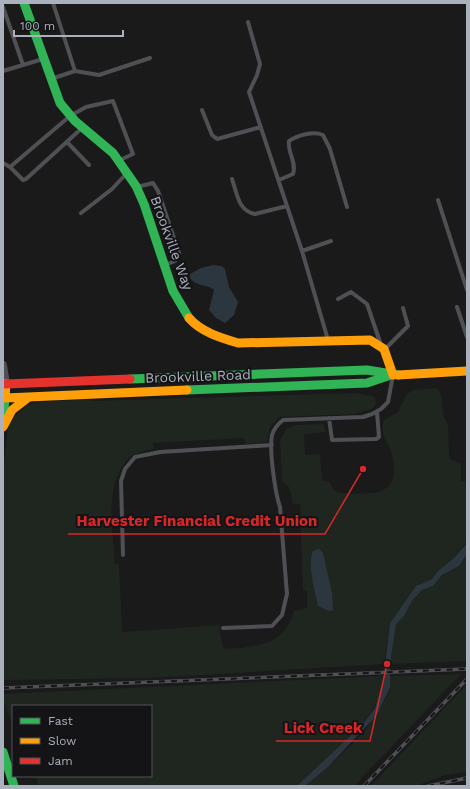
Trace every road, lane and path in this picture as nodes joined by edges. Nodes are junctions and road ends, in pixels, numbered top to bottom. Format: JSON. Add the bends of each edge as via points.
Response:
{"nodes":[{"id":1,"x":24,"y":3,"type":"edge"},
{"id":2,"x":53,"y":3,"type":"edge"},
{"id":3,"x":3,"y":7,"type":"edge"},
{"id":4,"x":248,"y":22,"type":"dead end"},
{"id":5,"x":150,"y":58,"type":"dead end"},
{"id":6,"x":43,"y":59,"type":"junction"},
{"id":7,"x":23,"y":65,"type":"junction"},
{"id":8,"x":75,"y":71,"type":"junction"},
{"id":9,"x":3,"y":72,"type":"edge"},
{"id":10,"x":51,"y":79,"type":"junction"},
{"id":11,"x":202,"y":110,"type":"dead end"},
{"id":12,"x":70,"y":116,"type":"junction"},
{"id":13,"x":83,"y":127,"type":"junction"},
{"id":14,"x":261,"y":128,"type":"junction"},
{"id":15,"x":67,"y":142,"type":"junction"},
{"id":16,"x":119,"y":161,"type":"junction"},
{"id":17,"x":3,"y":163,"type":"edge"},
{"id":18,"x":89,"y":165,"type":"dead end"},
{"id":19,"x":10,"y":167,"type":"junction"},
{"id":20,"x":128,"y":172,"type":"junction"},
{"id":21,"x":232,"y":179,"type":"dead end"},
{"id":22,"x":279,"y":180,"type":"junction"},
{"id":23,"x":137,"y":188,"type":"junction"},
{"id":24,"x":438,"y":200,"type":"dead end"},
{"id":25,"x":287,"y":206,"type":"junction"},
{"id":26,"x":347,"y":207,"type":"dead end"},
{"id":27,"x":81,"y":213,"type":"dead end"},
{"id":28,"x":331,"y":241,"type":"dead end"},
{"id":29,"x":302,"y":251,"type":"junction"},
{"id":30,"x":165,"y":265,"type":"junction"},
{"id":31,"x":467,"y":290,"type":"edge"},
{"id":32,"x":338,"y":299,"type":"dead end"},
{"id":33,"x":457,"y":307,"type":"dead end"},
{"id":34,"x":404,"y":308,"type":"dead end"},
{"id":35,"x":467,"y":336,"type":"edge"},
{"id":36,"x":328,"y":341,"type":"junction"},
{"id":37,"x":382,"y":347,"type":"junction"},
{"id":38,"x":3,"y":365,"type":"edge"},
{"id":39,"x":467,"y":371,"type":"edge"},
{"id":40,"x":393,"y":375,"type":"junction"},
{"id":41,"x":4,"y":384,"type":"edge"},
{"id":42,"x":29,"y":397,"type":"junction"},
{"id":43,"x":4,"y":398,"type":"edge"},
{"id":44,"x":377,"y":412,"type":"junction"},
{"id":45,"x":329,"y":418,"type":"junction"},
{"id":46,"x":3,"y":422,"type":"edge"},
{"id":47,"x":3,"y":427,"type":"edge"},
{"id":48,"x":272,"y":446,"type":"junction"},
{"id":49,"x":123,"y":555,"type":"dead end"},
{"id":50,"x":223,"y":628,"type":"dead end"},
{"id":51,"x":3,"y":752,"type":"edge"},
{"id":52,"x":14,"y":786,"type":"edge"}],
"edges":[{"from":1,"to":6,"type":"main road","name":"Brookville Way"},
{"from":2,"to":8,"type":"lane"},
{"from":3,"to":7,"type":"lane"},
{"from":4,"to":14,"type":"lane","via":[[260,64],[249,92]]},
{"from":5,"to":8,"type":"lane","via":[[99,74]]},
{"from":6,"to":7,"type":"lane"},
{"from":6,"to":10,"type":"main road","name":"Brookville Way"},
{"from":7,"to":9,"type":"lane"},
{"from":8,"to":10,"type":"lane"},
{"from":10,"to":12,"type":"main road","name":"Brookville Way","via":[[57,96]]},
{"from":11,"to":14,"type":"lane","via":[[212,135],[217,139]]},
{"from":12,"to":13,"type":"main road","name":"Brookville Way"},
{"from":12,"to":16,"type":"lane","via":[[86,107],[113,101],[133,154]]},
{"from":12,"to":19,"type":"lane"},
{"from":13,"to":15,"type":"lane"},
{"from":13,"to":16,"type":"main road","name":"Brookville Way"},
{"from":14,"to":22,"type":"lane"},
{"from":15,"to":18,"type":"lane"},
{"from":15,"to":19,"type":"lane","via":[[26,179],[23,180]]},
{"from":16,"to":20,"type":"main road","name":"Brookville Way"},
{"from":17,"to":19,"type":"lane"},
{"from":20,"to":23,"type":"main road","name":"Brookville Way"},
{"from":20,"to":27,"type":"lane","via":[[112,189]]},
{"from":21,"to":25,"type":"lane","via":[[242,208],[250,213]]},
{"from":22,"to":25,"type":"lane"},
{"from":22,"to":26,"type":"lane","via":[[294,172],[289,141],[313,132],[323,135],[330,148]]},
{"from":23,"to":30,"type":"main road","name":"Brookville Way"},
{"from":23,"to":30,"type":"lane","via":[[153,184],[158,190],[179,253],[176,261]]},
{"from":24,"to":31,"type":"lane"},
{"from":25,"to":29,"type":"lane"},
{"from":28,"to":29,"type":"lane"},
{"from":29,"to":36,"type":"lane"},
{"from":30,"to":36,"type":"main road","name":"Brookville Way","via":[[173,291],[191,320],[219,337],[238,343]]},
{"from":32,"to":37,"type":"lane","via":[[351,292],[367,304]]},
{"from":33,"to":35,"type":"lane"},
{"from":34,"to":37,"type":"lane","via":[[408,326]]},
{"from":36,"to":37,"type":"main road","name":"Brookville Way","via":[[368,339]]},
{"from":37,"to":40,"type":"main road"},
{"from":38,"to":41,"type":"street"},
{"from":39,"to":40,"type":"main road","name":"Brookville Road"},
{"from":40,"to":41,"type":"main road","name":"Brookville Road","via":[[367,370]]},
{"from":40,"to":42,"type":"main road","name":"Brookville Road","via":[[367,383]]},
{"from":40,"to":44,"type":"lane","via":[[390,399]]},
{"from":41,"to":43,"type":"main road"},
{"from":42,"to":43,"type":"main road","name":"Brookville Road"},
{"from":42,"to":47,"type":"main road","via":[[12,410]]},
{"from":43,"to":46,"type":"main road"},
{"from":44,"to":45,"type":"lane","via":[[362,417]]},
{"from":44,"to":45,"type":"lane","via":[[379,437],[376,439],[336,441],[330,437]]},
{"from":45,"to":48,"type":"lane","via":[[283,420],[276,426],[272,435]]},
{"from":48,"to":49,"type":"lane","via":[[146,453],[135,457],[125,469],[121,480]]},
{"from":48,"to":50,"type":"lane","via":[[276,496],[280,506],[286,594],[282,616],[272,626]]},
{"from":51,"to":52,"type":"main road"}]}
